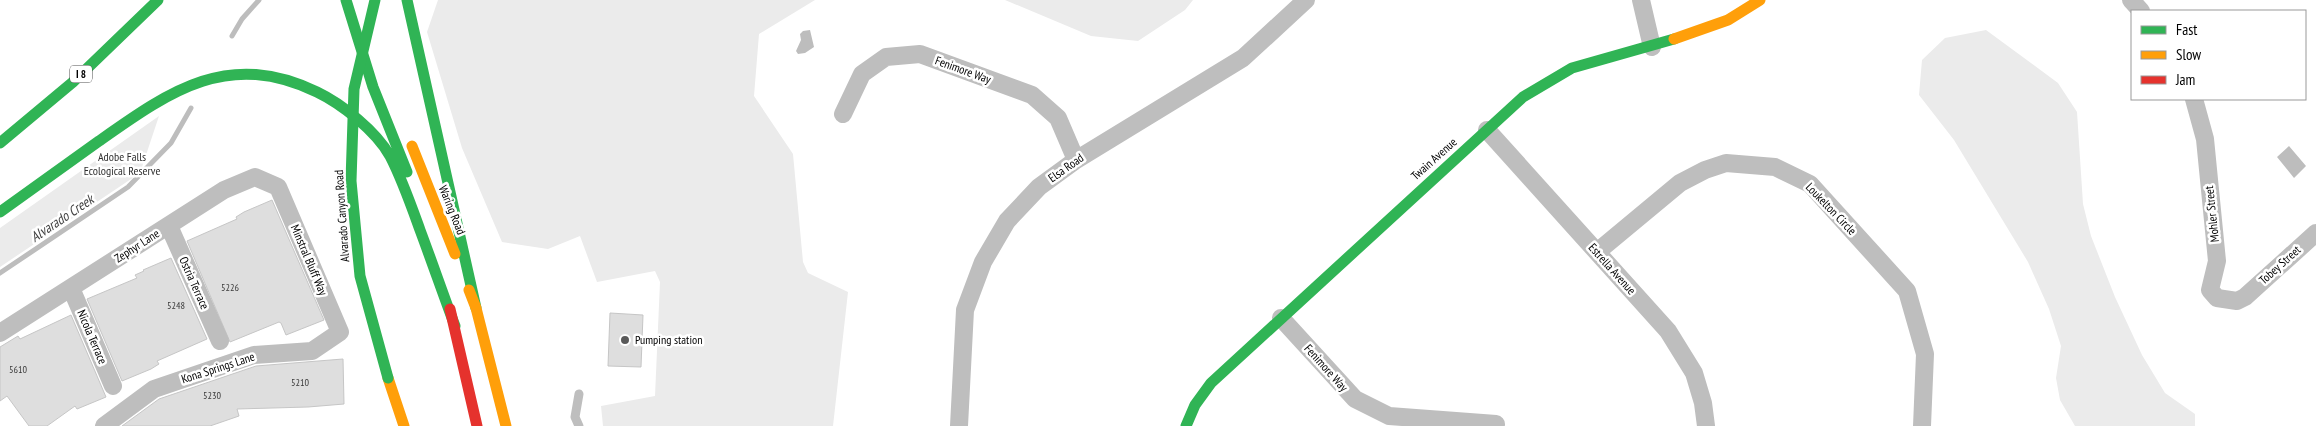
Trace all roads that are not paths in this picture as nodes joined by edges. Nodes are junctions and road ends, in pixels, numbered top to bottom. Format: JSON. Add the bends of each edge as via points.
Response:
{"nodes":[{"id":1,"x":158,"y":0,"type":"edge"},
{"id":2,"x":346,"y":0,"type":"edge"},
{"id":3,"x":375,"y":0,"type":"edge"},
{"id":4,"x":407,"y":0,"type":"edge"},
{"id":5,"x":1306,"y":0,"type":"edge"},
{"id":6,"x":1641,"y":0,"type":"edge"},
{"id":7,"x":1760,"y":0,"type":"edge"},
{"id":8,"x":2131,"y":0,"type":"edge"},
{"id":9,"x":2140,"y":10,"type":"edge"},
{"id":10,"x":351,"y":13,"type":"junction"},
{"id":11,"x":1652,"y":46,"type":"junction"},
{"id":12,"x":378,"y":64,"type":"dead end"},
{"id":13,"x":2194,"y":100,"type":"edge"},
{"id":14,"x":843,"y":114,"type":"dead end"},
{"id":15,"x":1487,"y":130,"type":"junction"},
{"id":16,"x":408,"y":135,"type":"dead end"},
{"id":17,"x":0,"y":143,"type":"edge"},
{"id":18,"x":1076,"y":160,"type":"junction"},
{"id":19,"x":278,"y":187,"type":"joint"},
{"id":20,"x":0,"y":212,"type":"edge"},
{"id":21,"x":169,"y":226,"type":"junction"},
{"id":22,"x":2316,"y":233,"type":"edge"},
{"id":23,"x":1597,"y":252,"type":"junction"},
{"id":24,"x":71,"y":288,"type":"junction"},
{"id":25,"x":2245,"y":297,"type":"joint"},
{"id":26,"x":476,"y":308,"type":"junction"},
{"id":27,"x":1281,"y":318,"type":"junction"},
{"id":28,"x":455,"y":326,"type":"junction"},
{"id":29,"x":340,"y":332,"type":"joint"},
{"id":30,"x":0,"y":333,"type":"edge"},
{"id":31,"x":220,"y":341,"type":"dead end"},
{"id":32,"x":113,"y":386,"type":"dead end"},
{"id":33,"x":579,"y":394,"type":"dead end"},
{"id":34,"x":1496,"y":424,"type":"dead end"},
{"id":35,"x":104,"y":426,"type":"edge"},
{"id":36,"x":404,"y":426,"type":"edge"},
{"id":37,"x":477,"y":426,"type":"edge"},
{"id":38,"x":506,"y":426,"type":"edge"},
{"id":39,"x":579,"y":426,"type":"edge"},
{"id":40,"x":960,"y":426,"type":"edge"},
{"id":41,"x":1186,"y":426,"type":"edge"},
{"id":42,"x":1706,"y":426,"type":"edge"},
{"id":43,"x":1922,"y":426,"type":"edge"}],
"edges":[{"from":1,"to":17,"type":"main road","number":"I 8","via":[[73,82]]},
{"from":2,"to":10,"type":"main road"},
{"from":3,"to":36,"type":"main road","name":"Alvarado Canyon Road","bridge":true,"via":[[354,89],[351,181],[360,276]]},
{"from":4,"to":26,"type":"main road"},
{"from":5,"to":18,"type":"street","name":"Elsa Road","via":[[1243,58]]},
{"from":6,"to":11,"type":"street"},
{"from":7,"to":11,"type":"main road","name":"Twain Avenue","via":[[1728,20]]},
{"from":8,"to":9,"type":"street"},
{"from":10,"to":12,"type":"main road"},
{"from":10,"to":28,"type":"main road","via":[[373,87],[404,163]]},
{"from":11,"to":15,"type":"main road","name":"Twain Avenue","via":[[1572,68],[1523,97]]},
{"from":13,"to":25,"type":"street","name":"Mohler Street","via":[[2205,140],[2217,262],[2210,290],[2217,298],[2237,301]]},
{"from":14,"to":18,"type":"street","name":"Fenimore Way","via":[[862,74],[886,57],[920,54],[1032,95],[1058,118]]},
{"from":15,"to":23,"type":"street","name":"Estrella Avenue"},
{"from":15,"to":27,"type":"main road","name":"Twain Avenue"},
{"from":16,"to":26,"type":"main road","name":"Waring Road"},
{"from":18,"to":40,"type":"street","name":"Elsa Road","via":[[1039,187],[1008,222],[983,262],[965,310]]},
{"from":19,"to":21,"type":"street","name":"Zephyr Lane","via":[[255,177],[224,190]]},
{"from":19,"to":29,"type":"street","name":"Minstral Bluff Way"},
{"from":20,"to":28,"type":"main road","via":[[130,119],[163,97],[195,82],[221,76],[258,75],[294,82],[333,100],[365,127],[389,155],[408,197]]},
{"from":21,"to":24,"type":"street","name":"Zephyr Lane"},
{"from":21,"to":31,"type":"street","name":"Ostria Terrace"},
{"from":22,"to":25,"type":"street","name":"Tobey Street"},
{"from":23,"to":42,"type":"street","name":"Estrella Avenue","via":[[1668,331],[1694,373]]},
{"from":23,"to":43,"type":"street","name":"Loukelton Circle","via":[[1680,183],[1726,163],[1775,167],[1810,184],[1907,291],[1925,354]]},
{"from":24,"to":30,"type":"street","name":"Zephyr Lane"},
{"from":24,"to":32,"type":"street","name":"Nicola Terrace"},
{"from":26,"to":38,"type":"main road","name":"Waring Road"},
{"from":27,"to":34,"type":"street","name":"Fenimore Way","via":[[1355,399],[1389,416]]},
{"from":27,"to":41,"type":"main road","name":"Twain Avenue","via":[[1211,383],[1195,405]]},
{"from":28,"to":37,"type":"main road"},
{"from":29,"to":35,"type":"street","name":"Kona Springs Lane","via":[[312,351],[254,355],[154,389]]},
{"from":33,"to":39,"type":"lane","via":[[575,417]]}]}
